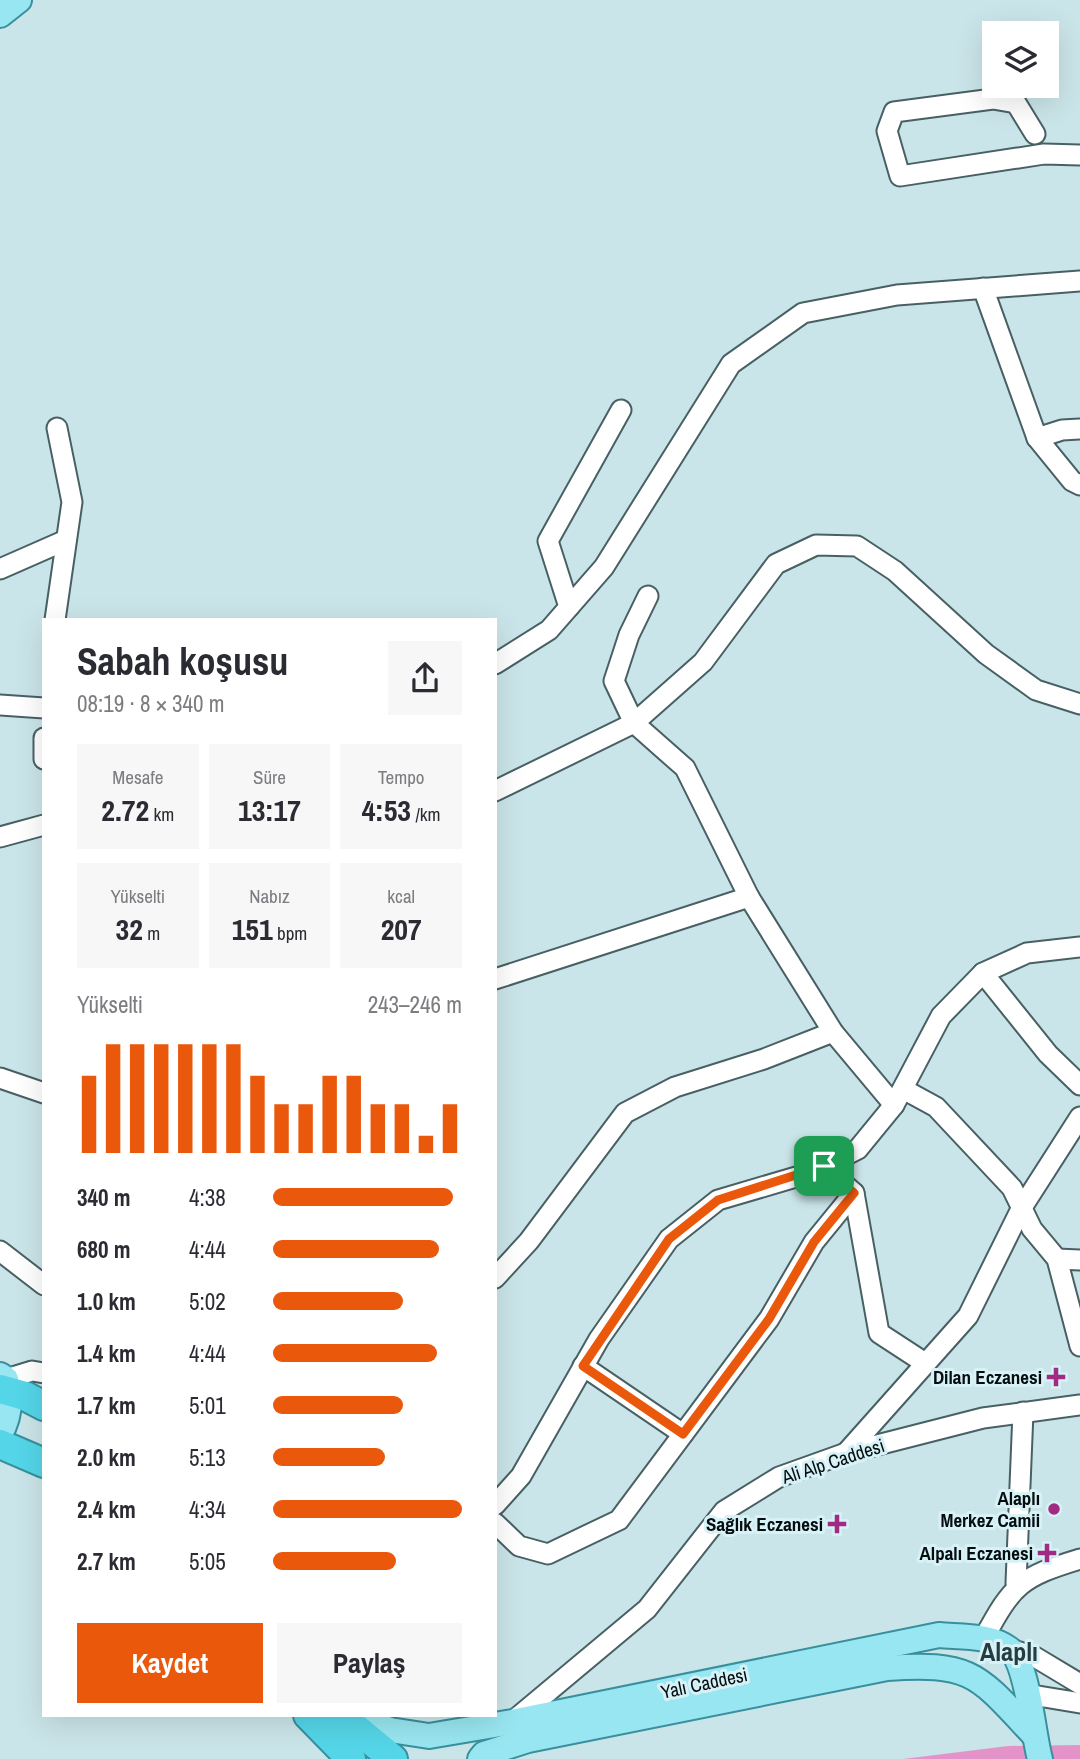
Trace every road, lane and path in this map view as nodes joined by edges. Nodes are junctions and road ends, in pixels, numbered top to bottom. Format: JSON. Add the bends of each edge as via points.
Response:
{"nodes":[{"id":1,"x":19,"y":0,"type":"edge"},
{"id":2,"x":0,"y":15,"type":"edge"},
{"id":3,"x":1035,"y":134,"type":"dead end"},
{"id":4,"x":1080,"y":155,"type":"edge"},
{"id":5,"x":1080,"y":281,"type":"edge"},
{"id":6,"x":983,"y":288,"type":"junction"},
{"id":7,"x":621,"y":410,"type":"dead end"},
{"id":8,"x":57,"y":428,"type":"dead end"},
{"id":9,"x":1080,"y":429,"type":"edge"},
{"id":10,"x":1037,"y":438,"type":"junction"},
{"id":11,"x":1080,"y":485,"type":"edge"},
{"id":12,"x":66,"y":540,"type":"junction"},
{"id":13,"x":0,"y":569,"type":"edge"},
{"id":14,"x":648,"y":596,"type":"dead end"},
{"id":15,"x":569,"y":607,"type":"junction"},
{"id":16,"x":55,"y":618,"type":"edge"},
{"id":17,"x":497,"y":663,"type":"edge"},
{"id":18,"x":1080,"y":704,"type":"edge"},
{"id":19,"x":0,"y":705,"type":"edge"},
{"id":20,"x":42,"y":708,"type":"edge"},
{"id":21,"x":634,"y":723,"type":"junction"},
{"id":22,"x":497,"y":790,"type":"edge"},
{"id":23,"x":42,"y":826,"type":"edge"},
{"id":24,"x":0,"y":837,"type":"edge"},
{"id":25,"x":749,"y":897,"type":"junction"},
{"id":26,"x":1080,"y":947,"type":"edge"},
{"id":27,"x":983,"y":973,"type":"junction"},
{"id":28,"x":497,"y":978,"type":"edge"},
{"id":29,"x":834,"y":1032,"type":"junction"},
{"id":30,"x":0,"y":1078,"type":"edge"},
{"id":31,"x":1080,"y":1085,"type":"edge"},
{"id":32,"x":42,"y":1092,"type":"edge"},
{"id":33,"x":898,"y":1097,"type":"junction"},
{"id":34,"x":1080,"y":1117,"type":"edge"},
{"id":35,"x":824,"y":1166,"type":"junction"},
{"id":36,"x":854,"y":1193,"type":"junction"},
{"id":37,"x":1021,"y":1209,"type":"junction"},
{"id":38,"x":0,"y":1251,"type":"edge"},
{"id":39,"x":1057,"y":1259,"type":"junction"},
{"id":40,"x":1080,"y":1261,"type":"edge"},
{"id":41,"x":497,"y":1276,"type":"edge"},
{"id":42,"x":42,"y":1283,"type":"edge"},
{"id":43,"x":1080,"y":1346,"type":"edge"},
{"id":44,"x":925,"y":1363,"type":"junction"},
{"id":45,"x":583,"y":1366,"type":"junction"},
{"id":46,"x":42,"y":1373,"type":"edge"},
{"id":47,"x":4,"y":1384,"type":"edge"},
{"id":48,"x":42,"y":1405,"type":"edge"},
{"id":49,"x":1080,"y":1405,"type":"edge"},
{"id":50,"x":1023,"y":1412,"type":"junction"},
{"id":51,"x":0,"y":1434,"type":"edge"},
{"id":52,"x":683,"y":1434,"type":"junction"},
{"id":53,"x":0,"y":1444,"type":"edge"},
{"id":54,"x":846,"y":1453,"type":"junction"},
{"id":55,"x":42,"y":1462,"type":"edge"},
{"id":56,"x":497,"y":1503,"type":"edge"},
{"id":57,"x":497,"y":1525,"type":"edge"},
{"id":58,"x":1080,"y":1559,"type":"edge"},
{"id":59,"x":1023,"y":1581,"type":"junction"},
{"id":60,"x":984,"y":1638,"type":"junction"},
{"id":61,"x":1010,"y":1649,"type":"junction"},
{"id":62,"x":981,"y":1682,"type":"junction"},
{"id":63,"x":1080,"y":1684,"type":"edge"},
{"id":64,"x":1026,"y":1694,"type":"junction"},
{"id":65,"x":1080,"y":1703,"type":"edge"},
{"id":66,"x":310,"y":1717,"type":"edge"},
{"id":67,"x":342,"y":1717,"type":"edge"},
{"id":68,"x":356,"y":1717,"type":"edge"},
{"id":69,"x":512,"y":1722,"type":"junction"},
{"id":70,"x":1033,"y":1734,"type":"junction"},
{"id":71,"x":351,"y":1759,"type":"edge"},
{"id":72,"x":393,"y":1759,"type":"edge"},
{"id":73,"x":480,"y":1759,"type":"edge"},
{"id":74,"x":1040,"y":1759,"type":"edge"}],
"edges":[{"from":1,"to":2,"type":"main road"},
{"from":3,"to":4,"type":"street","via":[[1016,103],[993,99],[894,112],[887,131],[900,176],[1044,154]]},
{"from":5,"to":6,"type":"street"},
{"from":6,"to":10,"type":"street"},
{"from":6,"to":15,"type":"street","via":[[897,295],[803,313],[731,364],[604,566]]},
{"from":7,"to":15,"type":"street","via":[[548,541]]},
{"from":8,"to":12,"type":"street","via":[[72,502]]},
{"from":9,"to":10,"type":"street"},
{"from":10,"to":11,"type":"street"},
{"from":12,"to":13,"type":"street"},
{"from":12,"to":16,"type":"street"},
{"from":14,"to":21,"type":"street","via":[[614,681]]},
{"from":15,"to":17,"type":"street","via":[[549,630]]},
{"from":18,"to":21,"type":"street","via":[[1026,683],[986,654],[895,571],[857,546],[816,545],[776,564],[703,662]]},
{"from":19,"to":20,"type":"street"},
{"from":21,"to":22,"type":"street"},
{"from":21,"to":25,"type":"street","via":[[685,768]]},
{"from":23,"to":24,"type":"street"},
{"from":25,"to":28,"type":"street"},
{"from":25,"to":29,"type":"street"},
{"from":26,"to":27,"type":"street","via":[[1027,953]]},
{"from":27,"to":31,"type":"street","via":[[1048,1054]]},
{"from":27,"to":33,"type":"street","via":[[941,1016]]},
{"from":29,"to":33,"type":"street"},
{"from":29,"to":41,"type":"street","via":[[674,1087],[625,1113],[529,1241]]},
{"from":30,"to":32,"type":"street"},
{"from":33,"to":35,"type":"street","via":[[858,1149]]},
{"from":33,"to":37,"type":"street","via":[[936,1107],[1012,1188]]},
{"from":34,"to":37,"type":"street"},
{"from":35,"to":36,"type":"street"},
{"from":35,"to":45,"type":"street","via":[[718,1200],[669,1239]]},
{"from":36,"to":44,"type":"street","via":[[879,1333]]},
{"from":36,"to":52,"type":"street","via":[[814,1242],[769,1319]]},
{"from":37,"to":39,"type":"street"},
{"from":37,"to":44,"type":"street","via":[[968,1316]]},
{"from":38,"to":42,"type":"street"},
{"from":39,"to":40,"type":"street"},
{"from":39,"to":43,"type":"street"},
{"from":44,"to":54,"type":"street"},
{"from":45,"to":52,"type":"street"},
{"from":45,"to":56,"type":"street","via":[[521,1476]]},
{"from":46,"to":47,"type":"street","via":[[32,1371]]},
{"from":47,"to":48,"type":"highway"},
{"from":47,"to":51,"type":"main road","via":[[7,1421]]},
{"from":49,"to":50,"type":"street","name":"Ali Alp Caddesi"},
{"from":50,"to":54,"type":"street","name":"Ali Alp Caddesi"},
{"from":50,"to":59,"type":"street","via":[[1015,1557],[1016,1583]]},
{"from":52,"to":57,"type":"street","via":[[619,1520],[548,1554],[519,1546]]},
{"from":53,"to":55,"type":"highway"},
{"from":54,"to":69,"type":"street","name":"Ali Alp Caddesi","via":[[779,1477],[724,1511],[646,1609]]},
{"from":58,"to":59,"type":"street"},
{"from":59,"to":60,"type":"street","via":[[1006,1598]]},
{"from":60,"to":61,"type":"main road","name":"Yalı Caddesi"},
{"from":60,"to":62,"type":"main road","via":[[968,1655],[968,1665]]},
{"from":60,"to":69,"type":"main road","name":"Yalı Caddesi","via":[[939,1635]]},
{"from":61,"to":63,"type":"street","via":[[1035,1657]]},
{"from":61,"to":64,"type":"main road","via":[[1022,1672]]},
{"from":62,"to":64,"type":"main road","name":"Yalı Caddesi"},
{"from":62,"to":70,"type":"main road"},
{"from":62,"to":73,"type":"main road","name":"Yalı Caddesi","via":[[946,1667],[887,1668],[528,1740]]},
{"from":64,"to":65,"type":"street"},
{"from":64,"to":70,"type":"main road"},
{"from":66,"to":71,"type":"highway"},
{"from":67,"to":72,"type":"highway"},
{"from":68,"to":69,"type":"main road","name":"Yalı Caddesi","via":[[390,1730],[429,1736]]},
{"from":70,"to":74,"type":"main road"}]}
